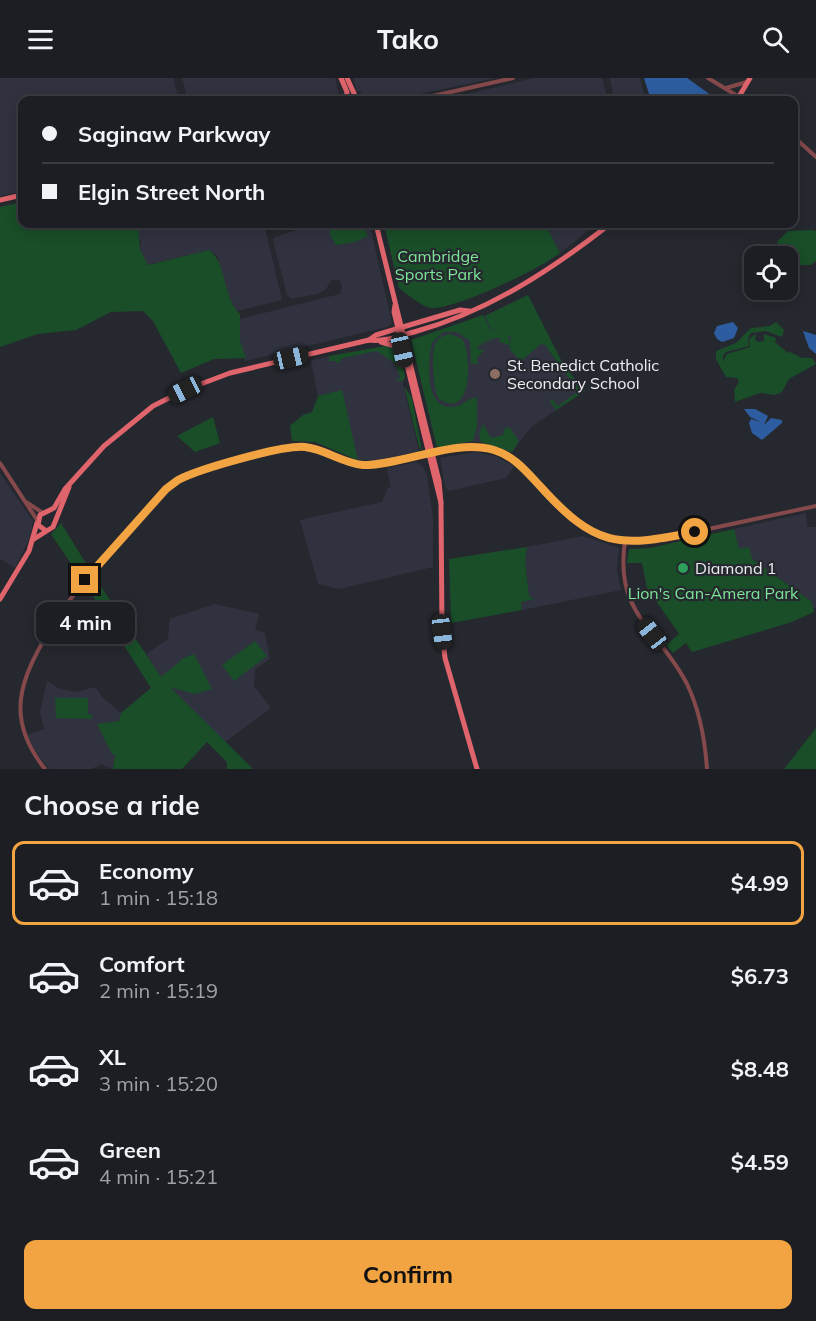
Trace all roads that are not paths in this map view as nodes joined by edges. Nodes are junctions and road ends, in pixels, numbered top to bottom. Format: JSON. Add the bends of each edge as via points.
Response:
{"nodes":[{"id":1,"x":341,"y":78,"type":"edge"},
{"id":2,"x":347,"y":78,"type":"edge"},
{"id":3,"x":513,"y":78,"type":"edge"},
{"id":4,"x":708,"y":78,"type":"edge"},
{"id":5,"x":749,"y":80,"type":"edge"},
{"id":6,"x":726,"y":88,"type":"junction"},
{"id":7,"x":346,"y":96,"type":"edge"},
{"id":8,"x":355,"y":96,"type":"edge"},
{"id":9,"x":433,"y":96,"type":"edge"},
{"id":10,"x":736,"y":96,"type":"edge"},
{"id":11,"x":741,"y":96,"type":"edge"},
{"id":12,"x":798,"y":141,"type":"edge"},
{"id":13,"x":816,"y":157,"type":"edge"},
{"id":14,"x":18,"y":196,"type":"edge"},
{"id":15,"x":0,"y":200,"type":"edge"},
{"id":16,"x":377,"y":228,"type":"edge"},
{"id":17,"x":605,"y":228,"type":"edge"},
{"id":18,"x":401,"y":332,"type":"junction"},
{"id":19,"x":369,"y":340,"type":"junction"},
{"id":20,"x":377,"y":341,"type":"junction"},
{"id":21,"x":402,"y":348,"type":"junction"},
{"id":22,"x":430,"y":455,"type":"junction"},
{"id":23,"x":0,"y":463,"type":"edge"},
{"id":24,"x":69,"y":487,"type":"junction"},
{"id":25,"x":25,"y":502,"type":"junction"},
{"id":26,"x":816,"y":506,"type":"edge"},
{"id":27,"x":45,"y":513,"type":"junction"},
{"id":28,"x":55,"y":520,"type":"junction"},
{"id":29,"x":37,"y":521,"type":"junction"},
{"id":30,"x":45,"y":530,"type":"junction"},
{"id":31,"x":34,"y":539,"type":"junction"},
{"id":32,"x":625,"y":541,"type":"junction"},
{"id":33,"x":0,"y":599,"type":"edge"},
{"id":34,"x":45,"y":769,"type":"edge"},
{"id":35,"x":477,"y":769,"type":"edge"},
{"id":36,"x":707,"y":769,"type":"edge"}],
"edges":[{"from":1,"to":7,"type":"main road"},
{"from":2,"to":8,"type":"main road"},
{"from":3,"to":9,"type":"street"},
{"from":4,"to":6,"type":"street"},
{"from":5,"to":6,"type":"street"},
{"from":5,"to":11,"type":"main road"},
{"from":6,"to":10,"type":"street"},
{"from":12,"to":13,"type":"street"},
{"from":14,"to":15,"type":"main road"},
{"from":16,"to":18,"type":"main road"},
{"from":17,"to":18,"type":"main road","via":[[547,271],[462,317]]},
{"from":18,"to":19,"type":"main road","via":[[376,334]]},
{"from":18,"to":20,"type":"main road"},
{"from":18,"to":21,"type":"main road"},
{"from":18,"to":22,"type":"main road"},
{"from":19,"to":20,"type":"main road"},
{"from":19,"to":24,"type":"main road","via":[[245,369],[185,390],[153,406],[104,446]]},
{"from":20,"to":21,"type":"main road"},
{"from":21,"to":22,"type":"main road"},
{"from":22,"to":32,"type":"street","via":[[469,447],[501,453],[519,463],[581,526]]},
{"from":22,"to":34,"type":"street","via":[[363,465],[315,449],[291,447],[187,476],[170,486],[74,594],[29,668],[21,694],[20,718],[30,749]]},
{"from":22,"to":35,"type":"main road","via":[[441,503],[445,658]]},
{"from":23,"to":25,"type":"street"},
{"from":24,"to":27,"type":"main road","via":[[56,506]]},
{"from":24,"to":28,"type":"main road"},
{"from":25,"to":27,"type":"street"},
{"from":25,"to":29,"type":"street"},
{"from":26,"to":32,"type":"street","via":[[652,541]]},
{"from":27,"to":28,"type":"main road"},
{"from":27,"to":29,"type":"main road"},
{"from":28,"to":30,"type":"main road","via":[[53,527]]},
{"from":29,"to":30,"type":"main road"},
{"from":29,"to":31,"type":"main road"},
{"from":30,"to":31,"type":"main road"},
{"from":31,"to":33,"type":"main road"},
{"from":32,"to":36,"type":"street","via":[[624,586],[693,698]]}]}
